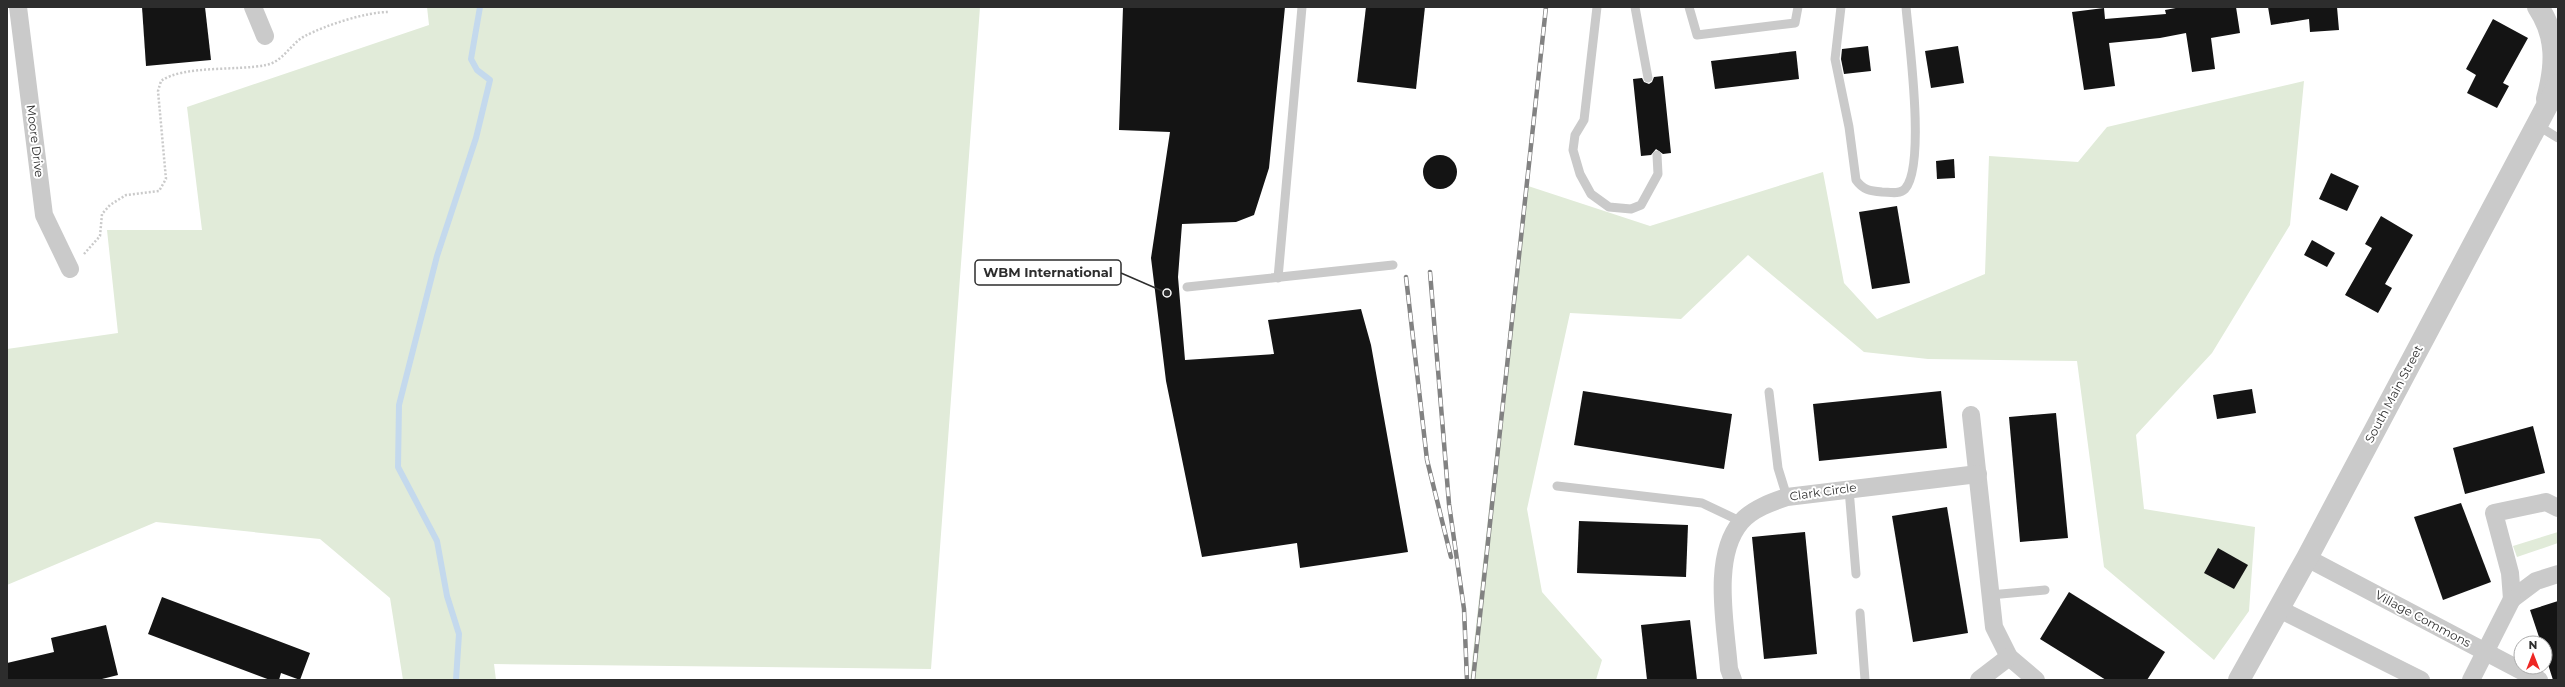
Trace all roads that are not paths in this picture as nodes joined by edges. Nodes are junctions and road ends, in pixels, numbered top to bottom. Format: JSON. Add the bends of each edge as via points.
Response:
{"nodes":[{"id":1,"x":18,"y":7,"type":"edge"},
{"id":2,"x":253,"y":7,"type":"edge"},
{"id":3,"x":1302,"y":7,"type":"edge"},
{"id":4,"x":1597,"y":7,"type":"edge"},
{"id":5,"x":1635,"y":7,"type":"edge"},
{"id":6,"x":1689,"y":7,"type":"edge"},
{"id":7,"x":1798,"y":7,"type":"edge"},
{"id":8,"x":1841,"y":7,"type":"edge"},
{"id":9,"x":1906,"y":7,"type":"edge"},
{"id":10,"x":2538,"y":7,"type":"edge"},
{"id":11,"x":265,"y":36,"type":"dead end"},
{"id":12,"x":1648,"y":78,"type":"dead end"},
{"id":13,"x":2558,"y":85,"type":"edge"},
{"id":14,"x":2540,"y":115,"type":"junction"},
{"id":15,"x":2558,"y":138,"type":"edge"},
{"id":16,"x":1657,"y":154,"type":"dead end"},
{"id":17,"x":1393,"y":265,"type":"dead end"},
{"id":18,"x":70,"y":269,"type":"road end"},
{"id":19,"x":1278,"y":278,"type":"junction"},
{"id":20,"x":1187,"y":287,"type":"dead end"},
{"id":21,"x":1769,"y":392,"type":"dead end"},
{"id":22,"x":1971,"y":415,"type":"dead end"},
{"id":23,"x":1978,"y":474,"type":"junction"},
{"id":24,"x":1557,"y":486,"type":"dead end"},
{"id":25,"x":1849,"y":489,"type":"junction"},
{"id":26,"x":1787,"y":496,"type":"junction"},
{"id":27,"x":2558,"y":508,"type":"edge"},
{"id":28,"x":1742,"y":522,"type":"junction"},
{"id":29,"x":2307,"y":558,"type":"junction"},
{"id":30,"x":1856,"y":574,"type":"dead end"},
{"id":31,"x":2558,"y":574,"type":"edge"},
{"id":32,"x":2045,"y":590,"type":"dead end"},
{"id":33,"x":1990,"y":594,"type":"junction"},
{"id":34,"x":2512,"y":599,"type":"junction"},
{"id":35,"x":2279,"y":609,"type":"junction"},
{"id":36,"x":1860,"y":613,"type":"dead end"},
{"id":37,"x":2485,"y":651,"type":"junction"},
{"id":38,"x":2009,"y":657,"type":"junction"},
{"id":39,"x":1733,"y":680,"type":"edge"},
{"id":40,"x":1865,"y":680,"type":"edge"},
{"id":41,"x":1979,"y":680,"type":"edge"},
{"id":42,"x":2036,"y":680,"type":"edge"},
{"id":43,"x":2239,"y":680,"type":"edge"},
{"id":44,"x":2421,"y":680,"type":"edge"},
{"id":45,"x":2471,"y":680,"type":"edge"},
{"id":46,"x":2539,"y":680,"type":"edge"}],
"edges":[{"from":1,"to":18,"type":"street","name":"Moore Drive","via":[[44,215]]},
{"from":2,"to":11,"type":"street"},
{"from":3,"to":19,"type":"lane"},
{"from":4,"to":16,"type":"lane","via":[[1584,120],[1575,135],[1573,150],[1585,186],[1591,194],[1609,207],[1631,209],[1641,205],[1658,174]]},
{"from":5,"to":12,"type":"lane"},
{"from":6,"to":7,"type":"lane","via":[[1697,35],[1795,23]]},
{"from":8,"to":9,"type":"lane","via":[[1835,59],[1849,127],[1856,180],[1860,187],[1868,191],[1899,193],[1906,188],[1909,180],[1917,136]]},
{"from":10,"to":14,"type":"street","name":"South Main Street","via":[[2553,41],[2555,58]]},
{"from":13,"to":14,"type":"street","name":"South Main Street"},
{"from":14,"to":15,"type":"lane"},
{"from":14,"to":29,"type":"street","name":"South Main Street"},
{"from":17,"to":19,"type":"lane"},
{"from":19,"to":20,"type":"lane"},
{"from":21,"to":26,"type":"lane","via":[[1778,468]]},
{"from":22,"to":23,"type":"street"},
{"from":23,"to":25,"type":"street","name":"Clark Circle"},
{"from":23,"to":33,"type":"street"},
{"from":24,"to":28,"type":"lane","via":[[1702,503]]},
{"from":25,"to":26,"type":"street","name":"Clark Circle"},
{"from":25,"to":30,"type":"lane"},
{"from":26,"to":28,"type":"street","name":"Clark Circle","via":[[1768,504]]},
{"from":27,"to":34,"type":"street","via":[[2546,502],[2494,513],[2510,572]]},
{"from":28,"to":39,"type":"street","name":"Clark Circle","via":[[1729,542],[1724,565],[1729,669]]},
{"from":29,"to":35,"type":"street","name":"South Main Street"},
{"from":29,"to":37,"type":"street","name":"Village Commons"},
{"from":31,"to":34,"type":"street","via":[[2536,581]]},
{"from":32,"to":33,"type":"lane"},
{"from":33,"to":38,"type":"street","via":[[1994,627]]},
{"from":34,"to":37,"type":"street"},
{"from":35,"to":43,"type":"street","name":"South Main Street"},
{"from":35,"to":44,"type":"street"},
{"from":36,"to":40,"type":"lane"},
{"from":37,"to":45,"type":"street"},
{"from":37,"to":46,"type":"street","name":"Village Commons"},
{"from":38,"to":41,"type":"street"},
{"from":38,"to":42,"type":"street"}]}
